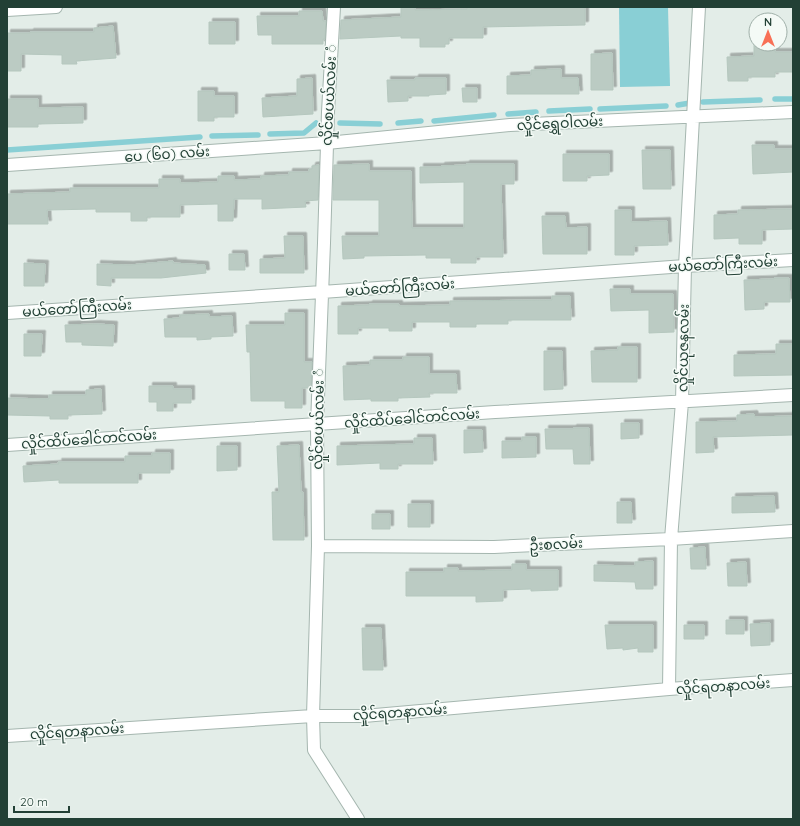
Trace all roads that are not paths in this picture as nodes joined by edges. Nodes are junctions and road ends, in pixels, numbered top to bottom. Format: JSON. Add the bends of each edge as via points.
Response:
{"nodes":[{"id":1,"x":56,"y":7,"type":"edge"},
{"id":2,"x":334,"y":7,"type":"edge"},
{"id":3,"x":699,"y":7,"type":"edge"},
{"id":4,"x":7,"y":10,"type":"edge"},
{"id":5,"x":793,"y":112,"type":"edge"},
{"id":6,"x":694,"y":116,"type":"junction"},
{"id":7,"x":327,"y":143,"type":"junction"},
{"id":8,"x":7,"y":165,"type":"edge"},
{"id":9,"x":793,"y":260,"type":"edge"},
{"id":10,"x":685,"y":266,"type":"junction"},
{"id":11,"x":322,"y":292,"type":"junction"},
{"id":12,"x":7,"y":313,"type":"edge"},
{"id":13,"x":793,"y":395,"type":"edge"},
{"id":14,"x":682,"y":402,"type":"junction"},
{"id":15,"x":317,"y":424,"type":"junction"},
{"id":16,"x":7,"y":445,"type":"edge"},
{"id":17,"x":793,"y":531,"type":"edge"},
{"id":18,"x":671,"y":539,"type":"junction"},
{"id":19,"x":318,"y":546,"type":"junction"},
{"id":20,"x":793,"y":680,"type":"edge"},
{"id":21,"x":669,"y":690,"type":"junction"},
{"id":22,"x":313,"y":716,"type":"junction"},
{"id":23,"x":7,"y":736,"type":"edge"},
{"id":24,"x":358,"y":819,"type":"edge"}],
"edges":[{"from":1,"to":4,"type":"street"},
{"from":2,"to":7,"type":"street","name":"လှိုင်စပယ်လမ်း ံ"},
{"from":3,"to":6,"type":"street","name":"လှိုင်ယုဇနလမ်း"},
{"from":5,"to":6,"type":"street","name":"လှိုင်ရွှေဝါလမ်း"},
{"from":6,"to":7,"type":"street","name":"လှိုင်ရွှေဝါလမ်း","via":[[510,125]]},
{"from":6,"to":10,"type":"street","name":"လှိုင်ယုဇနလမ်း"},
{"from":7,"to":8,"type":"street","name":"ပေ (၆၀) လမ်း"},
{"from":7,"to":11,"type":"street","name":"လှိုင်စပယ်လမ်း ံ"},
{"from":9,"to":10,"type":"street","name":"မယ်တော်ကြီးလမ်း"},
{"from":10,"to":11,"type":"street","name":"မယ်တော်ကြီးလမ်း"},
{"from":10,"to":14,"type":"street","name":"လှိုင်ယုဇနလမ်း"},
{"from":11,"to":12,"type":"street","name":"မယ်တော်ကြီးလမ်း"},
{"from":11,"to":15,"type":"street","name":"လှိုင်စပယ်လမ်း ံ"},
{"from":13,"to":14,"type":"street","name":"လှိုင်ထိပ်ခေါင်တင်လမ်း"},
{"from":14,"to":15,"type":"street","name":"လှိုင်ထိပ်ခေါင်တင်လမ်း"},
{"from":14,"to":18,"type":"street","name":"လှိုင်ယုဇနလမ်း"},
{"from":15,"to":16,"type":"street","name":"လှိုင်ထိပ်ခေါင်တင်လမ်း"},
{"from":15,"to":19,"type":"street","name":"လှိုင်စပယ်လမ်း ံ"},
{"from":17,"to":18,"type":"street","name":"ဦးစလမ်း"},
{"from":18,"to":19,"type":"street","name":"ဦးစလမ်း","via":[[494,546]]},
{"from":18,"to":21,"type":"street","name":"လှိုင်ယုဇနလမ်း"},
{"from":19,"to":22,"type":"street","name":"လှိုင်စပယ်လမ်း ံ"},
{"from":20,"to":21,"type":"street","name":"လှိုင်ရတနာလမ်း"},
{"from":21,"to":22,"type":"street","name":"လှိုင်ရတနာလမ်း","via":[[364,716]]},
{"from":22,"to":23,"type":"street","name":"လှိုင်ရတနာလမ်း"},
{"from":22,"to":24,"type":"street","name":"လှိုင်စပယ်လမ်း ံ","via":[[314,750]]}]}
